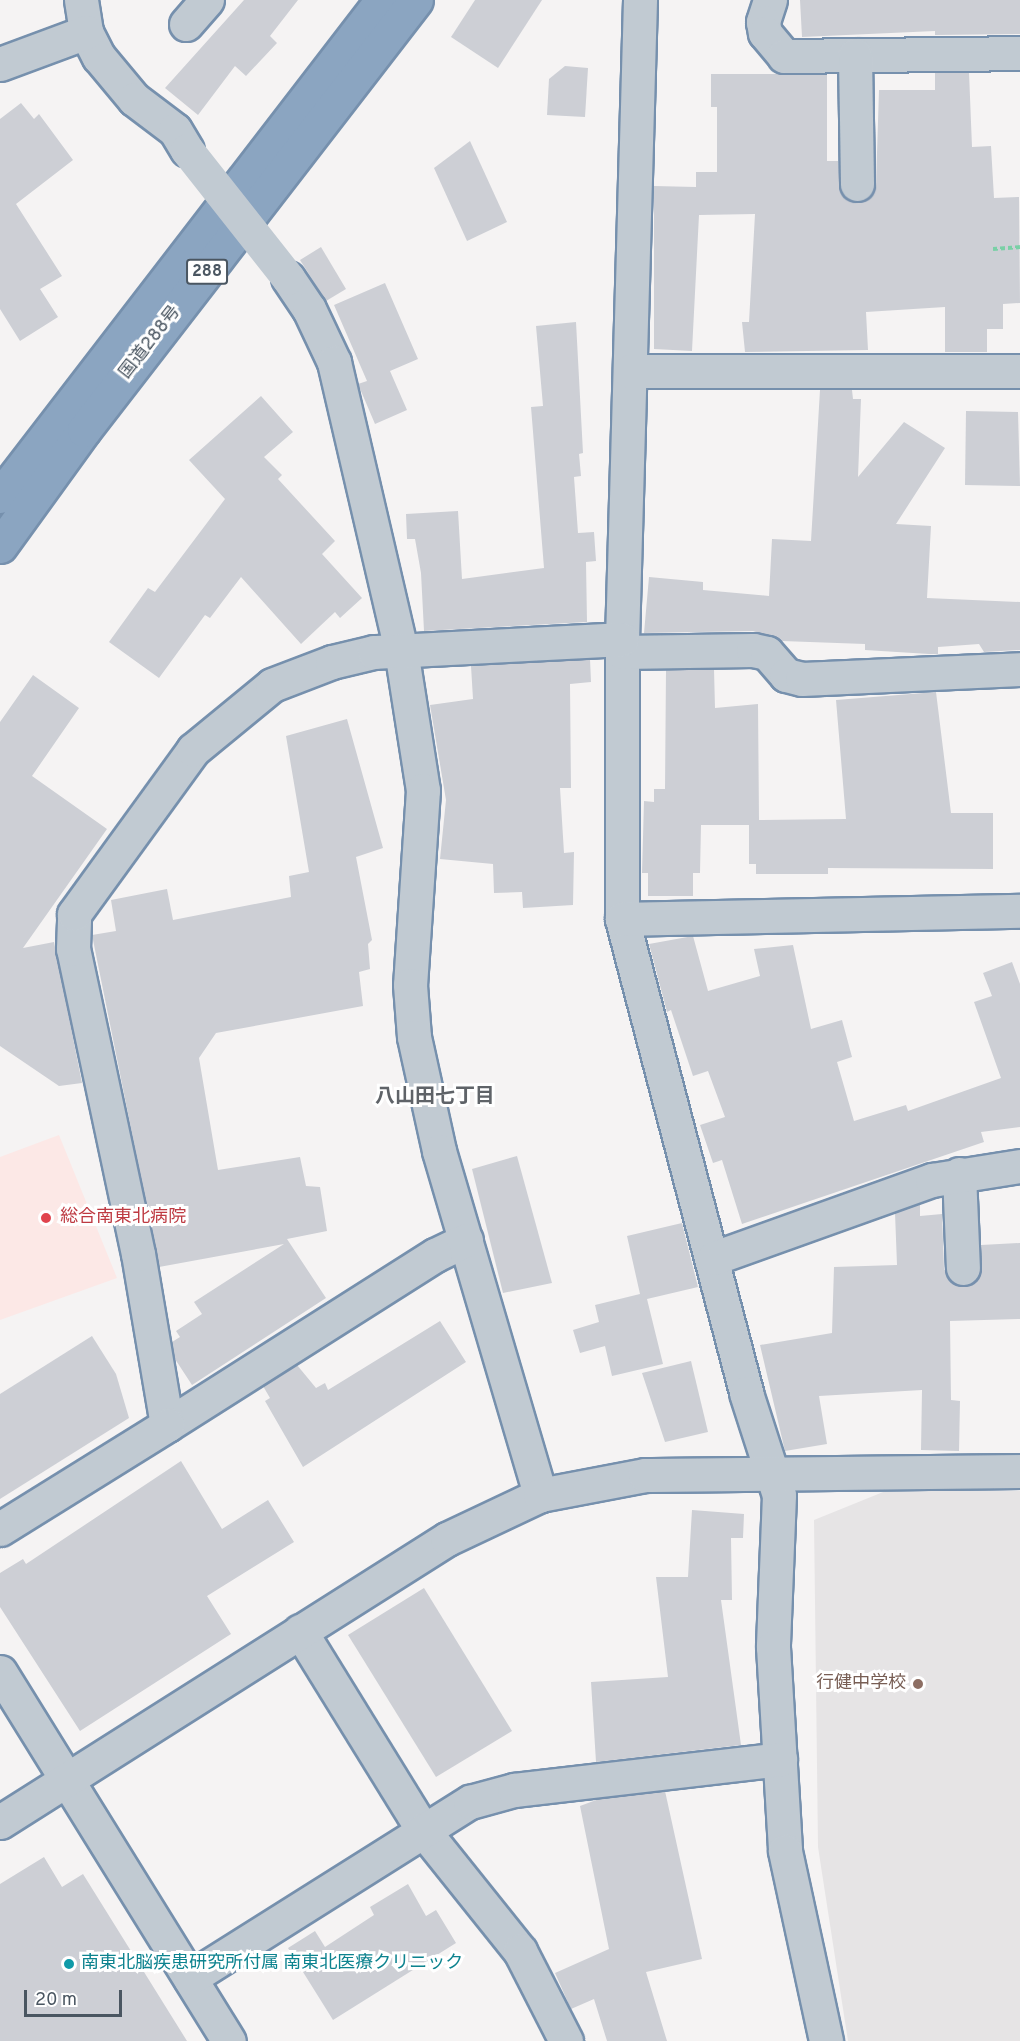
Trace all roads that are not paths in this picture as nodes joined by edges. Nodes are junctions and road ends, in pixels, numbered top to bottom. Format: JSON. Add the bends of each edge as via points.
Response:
{"nodes":[{"id":1,"x":81,"y":0,"type":"edge"},
{"id":2,"x":382,"y":0,"type":"edge"},
{"id":3,"x":416,"y":0,"type":"edge"},
{"id":4,"x":640,"y":0,"type":"edge"},
{"id":5,"x":770,"y":0,"type":"edge"},
{"id":6,"x":86,"y":32,"type":"junction"},
{"id":7,"x":1020,"y":53,"type":"edge"},
{"id":8,"x":855,"y":55,"type":"junction"},
{"id":9,"x":0,"y":64,"type":"edge"},
{"id":10,"x":857,"y":184,"type":"dead end"},
{"id":11,"x":630,"y":371,"type":"junction"},
{"id":12,"x":1020,"y":371,"type":"edge"},
{"id":13,"x":0,"y":496,"type":"edge"},
{"id":14,"x":0,"y":546,"type":"edge"},
{"id":15,"x":622,"y":646,"type":"junction"},
{"id":16,"x":401,"y":650,"type":"junction"},
{"id":17,"x":1020,"y":669,"type":"edge"},
{"id":18,"x":1020,"y":911,"type":"edge"},
{"id":19,"x":622,"y":919,"type":"junction"},
{"id":20,"x":1020,"y":1166,"type":"edge"},
{"id":21,"x":959,"y":1174,"type":"junction"},
{"id":22,"x":466,"y":1240,"type":"junction"},
{"id":23,"x":714,"y":1258,"type":"junction"},
{"id":24,"x":963,"y":1268,"type":"dead end"},
{"id":25,"x":166,"y":1425,"type":"junction"},
{"id":26,"x":1020,"y":1471,"type":"edge"},
{"id":27,"x":775,"y":1474,"type":"junction"},
{"id":28,"x":540,"y":1495,"type":"junction"},
{"id":29,"x":0,"y":1529,"type":"edge"},
{"id":30,"x":300,"y":1631,"type":"junction"},
{"id":31,"x":0,"y":1672,"type":"edge"},
{"id":32,"x":780,"y":1758,"type":"junction"},
{"id":33,"x":69,"y":1780,"type":"junction"},
{"id":34,"x":0,"y":1822,"type":"edge"},
{"id":35,"x":423,"y":1830,"type":"junction"},
{"id":36,"x":190,"y":1978,"type":"junction"},
{"id":37,"x":229,"y":2041,"type":"edge"},
{"id":38,"x":566,"y":2041,"type":"edge"},
{"id":39,"x":826,"y":2041,"type":"edge"}],
"edges":[{"from":1,"to":6,"type":"street"},
{"from":2,"to":13,"type":"highway","name":"国道288号","number":"288"},
{"from":3,"to":14,"type":"highway","name":"国道288号","number":"288","via":[[84,430]]},
{"from":4,"to":11,"type":"street"},
{"from":5,"to":8,"type":"street","via":[[763,22],[765,33],[784,56]]},
{"from":6,"to":9,"type":"street"},
{"from":6,"to":16,"type":"street","bridge":true,"via":[[115,78],[175,130],[309,309],[334,362]]},
{"from":7,"to":8,"type":"street"},
{"from":8,"to":10,"type":"street"},
{"from":11,"to":12,"type":"street"},
{"from":11,"to":15,"type":"street"},
{"from":15,"to":16,"type":"street"},
{"from":15,"to":17,"type":"street","via":[[753,650],[766,653],[786,675],[802,679]]},
{"from":15,"to":19,"type":"street"},
{"from":16,"to":22,"type":"street","via":[[423,790],[410,985],[414,1038],[439,1151]]},
{"from":16,"to":25,"type":"street","via":[[332,662],[294,675],[233,712],[181,765],[74,914],[73,949],[138,1254]]},
{"from":18,"to":19,"type":"street"},
{"from":19,"to":23,"type":"street"},
{"from":20,"to":21,"type":"street"},
{"from":21,"to":23,"type":"street","via":[[881,1196]]},
{"from":21,"to":24,"type":"street"},
{"from":22,"to":25,"type":"street","via":[[435,1255]]},
{"from":22,"to":28,"type":"street"},
{"from":23,"to":27,"type":"street","via":[[761,1447]]},
{"from":25,"to":29,"type":"street"},
{"from":26,"to":27,"type":"street"},
{"from":27,"to":28,"type":"street","via":[[645,1475]]},
{"from":27,"to":32,"type":"street","via":[[781,1516],[773,1594]]},
{"from":28,"to":30,"type":"street","via":[[447,1539]]},
{"from":30,"to":33,"type":"street"},
{"from":30,"to":35,"type":"street"},
{"from":31,"to":33,"type":"street"},
{"from":32,"to":35,"type":"street","via":[[514,1790],[470,1802]]},
{"from":32,"to":39,"type":"street","via":[[785,1851]]},
{"from":33,"to":34,"type":"street"},
{"from":33,"to":36,"type":"street"},
{"from":35,"to":36,"type":"street"},
{"from":35,"to":38,"type":"street","via":[[520,1951]]},
{"from":36,"to":37,"type":"street"}]}
